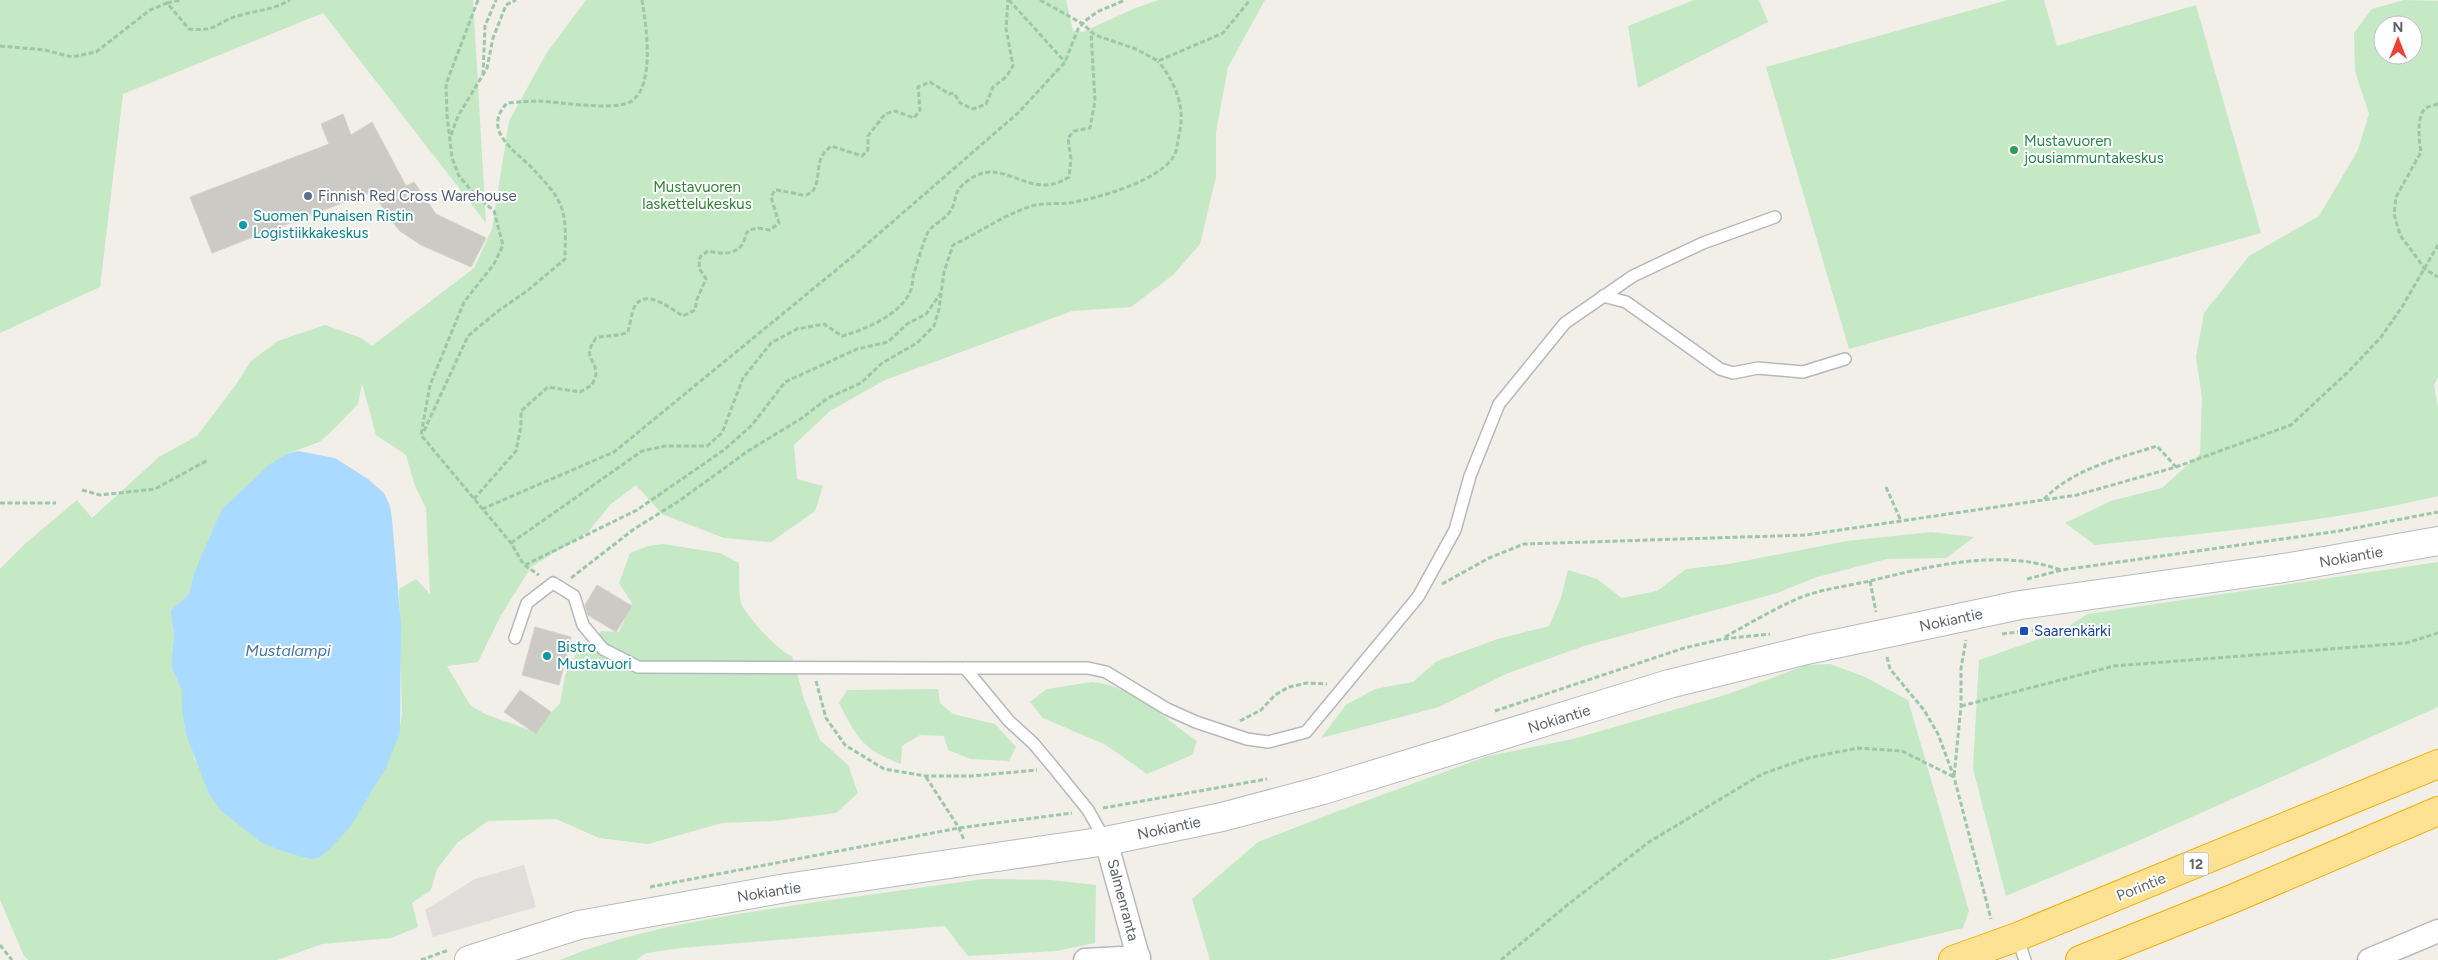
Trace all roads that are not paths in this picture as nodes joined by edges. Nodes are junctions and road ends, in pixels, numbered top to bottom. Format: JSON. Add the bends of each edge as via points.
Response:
{"nodes":[{"id":1,"x":1775,"y":217,"type":"dead end"},
{"id":2,"x":1604,"y":296,"type":"junction"},
{"id":3,"x":1845,"y":359,"type":"dead end"},
{"id":4,"x":2438,"y":541,"type":"edge"},
{"id":5,"x":515,"y":638,"type":"dead end"},
{"id":6,"x":965,"y":668,"type":"junction"},
{"id":7,"x":2438,"y":764,"type":"edge"},
{"id":8,"x":2438,"y":811,"type":"edge"},
{"id":9,"x":1106,"y":841,"type":"junction"},
{"id":10,"x":682,"y":906,"type":"junction"},
{"id":11,"x":2438,"y":930,"type":"edge"},
{"id":12,"x":2021,"y":948,"type":"edge"},
{"id":13,"x":1139,"y":959,"type":"edge"},
{"id":14,"x":469,"y":960,"type":"edge"},
{"id":15,"x":510,"y":960,"type":"edge"},
{"id":16,"x":1085,"y":960,"type":"edge"},
{"id":17,"x":1953,"y":960,"type":"edge"},
{"id":18,"x":2080,"y":960,"type":"edge"},
{"id":19,"x":2369,"y":960,"type":"edge"}],
"edges":[{"from":1,"to":2,"type":"lane","via":[[1703,243],[1633,276]]},
{"from":2,"to":3,"type":"lane","via":[[1626,302],[1720,369],[1733,373],[1758,368],[1803,372]]},
{"from":2,"to":6,"type":"lane","via":[[1565,323],[1499,404],[1470,476],[1454,530],[1418,598],[1306,732],[1268,742],[1247,739],[1167,708],[1106,672],[1088,668]]},
{"from":4,"to":9,"type":"main road","name":"Nokiantie","via":[[2290,567],[2020,605],[1810,649],[1669,684],[1323,790],[1222,817]]},
{"from":5,"to":6,"type":"lane","via":[[527,603],[549,582],[574,596],[583,626],[603,649],[638,667]]},
{"from":6,"to":9,"type":"lane","via":[[1054,768],[1088,810]]},
{"from":7,"to":12,"type":"highway","name":"Porintie","number":"12"},
{"from":8,"to":18,"type":"highway"},
{"from":9,"to":10,"type":"main road","name":"Nokiantie"},
{"from":9,"to":13,"type":"street","name":"Salmenranta"},
{"from":10,"to":14,"type":"main road","name":"Nokiantie","via":[[579,925]]},
{"from":10,"to":15,"type":"main road","name":"Nokiantie"},
{"from":11,"to":19,"type":"street"},
{"from":12,"to":17,"type":"highway","name":"Porintie","number":"12"},
{"from":13,"to":16,"type":"street"}]}
